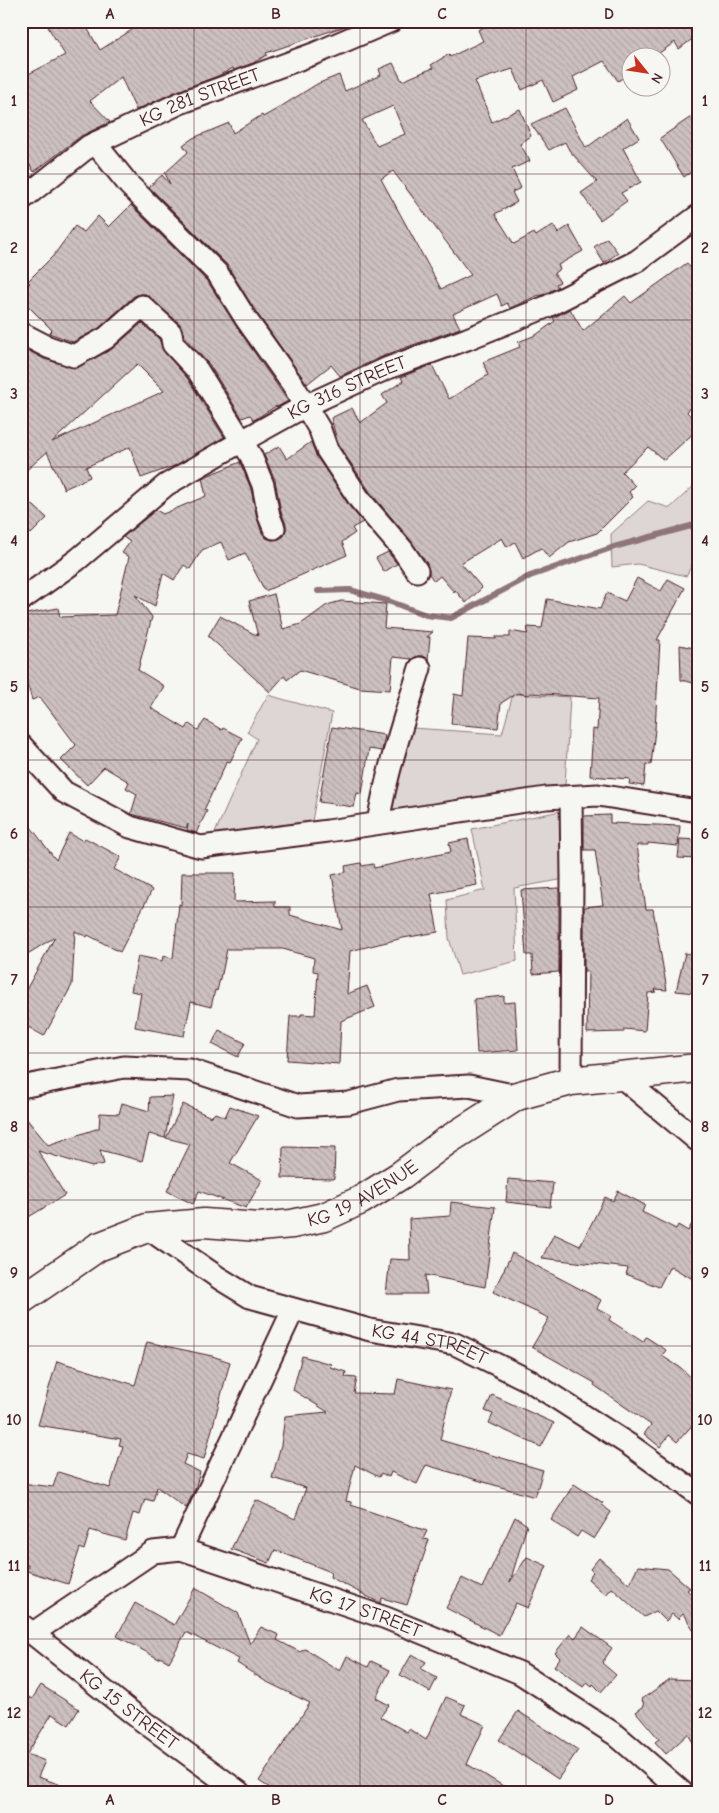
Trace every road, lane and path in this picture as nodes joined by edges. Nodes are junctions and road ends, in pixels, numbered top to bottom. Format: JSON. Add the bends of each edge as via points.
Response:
{"nodes":[{"id":1,"x":391,"y":21,"type":"edge"},
{"id":2,"x":95,"y":143,"type":"junction"},
{"id":3,"x":21,"y":200,"type":"edge"},
{"id":4,"x":698,"y":216,"type":"edge"},
{"id":5,"x":21,"y":333,"type":"edge"},
{"id":6,"x":305,"y":406,"type":"junction"},
{"id":7,"x":242,"y":441,"type":"junction"},
{"id":8,"x":274,"y":528,"type":"dead end"},
{"id":9,"x":417,"y":571,"type":"dead end"},
{"id":10,"x":21,"y":600,"type":"edge"},
{"id":11,"x":420,"y":668,"type":"dead end"},
{"id":12,"x":21,"y":745,"type":"edge"},
{"id":13,"x":571,"y":797,"type":"junction"},
{"id":14,"x":698,"y":811,"type":"edge"},
{"id":15,"x":378,"y":824,"type":"junction"},
{"id":16,"x":698,"y":1068,"type":"edge"},
{"id":17,"x":620,"y":1076,"type":"junction"},
{"id":18,"x":571,"y":1081,"type":"junction"},
{"id":19,"x":21,"y":1087,"type":"edge"},
{"id":20,"x":517,"y":1096,"type":"junction"},
{"id":21,"x":698,"y":1141,"type":"edge"},
{"id":22,"x":147,"y":1228,"type":"junction"},
{"id":23,"x":21,"y":1300,"type":"edge"},
{"id":24,"x":293,"y":1310,"type":"junction"},
{"id":25,"x":698,"y":1494,"type":"edge"},
{"id":26,"x":181,"y":1549,"type":"junction"},
{"id":27,"x":27,"y":1629,"type":"edge"},
{"id":28,"x":239,"y":1792,"type":"edge"},
{"id":29,"x":682,"y":1792,"type":"edge"}],
"edges":[{"from":1,"to":2,"type":"street","name":"KG 281 STREET","via":[[316,53],[180,103]]},
{"from":2,"to":3,"type":"street","name":"KG 281 STREET"},
{"from":2,"to":6,"type":"street","via":[[129,185],[218,274]]},
{"from":4,"to":6,"type":"street","name":"KG 316 STREET","via":[[637,261],[546,307],[388,368]]},
{"from":5,"to":7,"type":"street","via":[[74,356],[106,338],[142,306],[171,333],[173,344],[198,371]]},
{"from":6,"to":7,"type":"street","name":"KG 316 STREET"},
{"from":6,"to":9,"type":"street","via":[[320,430],[327,450],[360,500]]},
{"from":7,"to":8,"type":"street","via":[[263,485]]},
{"from":7,"to":10,"type":"street","name":"KG 316 STREET","via":[[166,486],[77,560]]},
{"from":11,"to":15,"type":"street","via":[[400,729]]},
{"from":12,"to":15,"type":"street","via":[[64,792],[130,827],[201,847]]},
{"from":13,"to":14,"type":"street","via":[[598,795]]},
{"from":13,"to":15,"type":"street"},
{"from":13,"to":18,"type":"street"},
{"from":16,"to":17,"type":"main road","name":"KG 19 AVENUE"},
{"from":17,"to":18,"type":"main road","name":"KG 19 AVENUE"},
{"from":17,"to":21,"type":"street"},
{"from":18,"to":20,"type":"main road","name":"KG 19 AVENUE"},
{"from":19,"to":20,"type":"street","via":[[124,1067],[190,1070],[298,1106],[348,1103],[398,1090],[469,1086]]},
{"from":20,"to":22,"type":"main road","name":"KG 19 AVENUE","via":[[385,1185],[324,1217],[259,1228],[204,1223]]},
{"from":22,"to":23,"type":"main road","name":"KG 19 AVENUE","via":[[98,1248]]},
{"from":22,"to":24,"type":"street","name":"KG 44 STREET","via":[[250,1297]]},
{"from":24,"to":25,"type":"street","name":"KG 44 STREET","via":[[370,1330],[454,1344],[530,1381],[632,1446]]},
{"from":24,"to":26,"type":"street"},
{"from":26,"to":27,"type":"street","name":"KG 17 STREET","via":[[153,1552]]},
{"from":26,"to":29,"type":"street","name":"KG 17 STREET","via":[[386,1618],[520,1673],[616,1735]]},
{"from":27,"to":28,"type":"street","name":"KG 15 STREET","via":[[136,1716]]}]}
